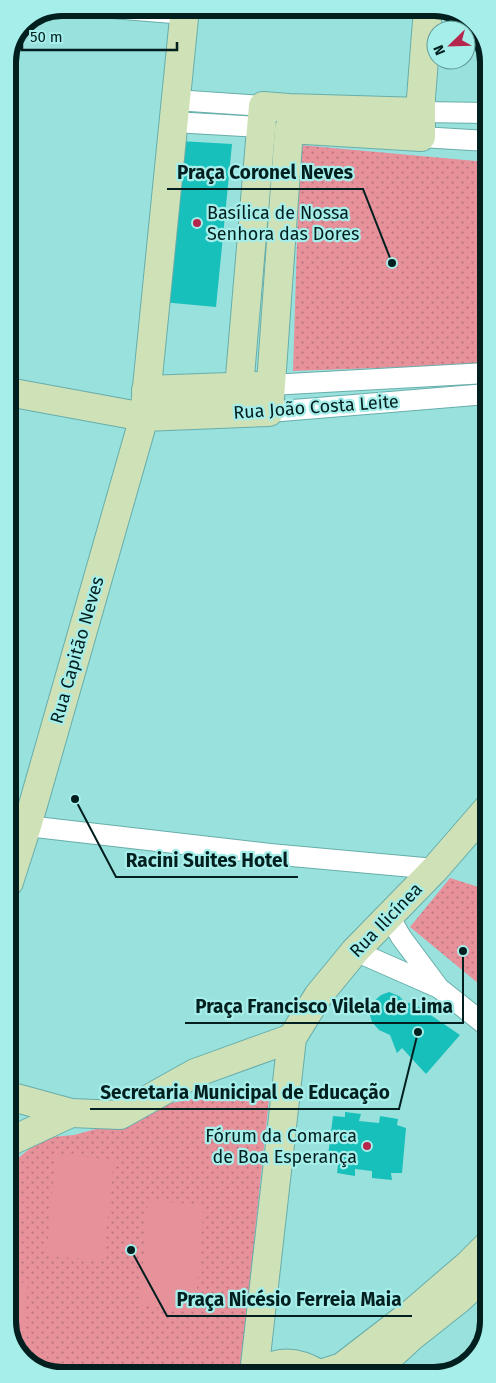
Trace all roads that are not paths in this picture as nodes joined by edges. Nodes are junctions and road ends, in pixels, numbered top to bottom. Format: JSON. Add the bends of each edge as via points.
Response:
{"nodes":[{"id":1,"x":184,"y":16,"type":"edge"},
{"id":2,"x":428,"y":16,"type":"edge"},
{"id":3,"x":174,"y":111,"type":"junction"},
{"id":4,"x":480,"y":114,"type":"edge"},
{"id":5,"x":262,"y":116,"type":"junction"},
{"id":6,"x":289,"y":119,"type":"junction"},
{"id":7,"x":421,"y":124,"type":"junction"},
{"id":8,"x":480,"y":139,"type":"edge"},
{"id":9,"x":480,"y":373,"type":"edge"},
{"id":10,"x":270,"y":386,"type":"junction"},
{"id":11,"x":146,"y":390,"type":"junction"},
{"id":12,"x":16,"y":393,"type":"edge"},
{"id":13,"x":480,"y":395,"type":"edge"},
{"id":14,"x":239,"y":400,"type":"junction"},
{"id":15,"x":269,"y":412,"type":"junction"},
{"id":16,"x":144,"y":417,"type":"junction"},
{"id":17,"x":480,"y":817,"type":"edge"},
{"id":18,"x":27,"y":826,"type":"junction"},
{"id":19,"x":16,"y":860,"type":"edge"},
{"id":20,"x":435,"y":869,"type":"junction"},
{"id":21,"x":389,"y":916,"type":"junction"},
{"id":22,"x":355,"y":951,"type":"junction"},
{"id":23,"x":439,"y":988,"type":"junction"},
{"id":24,"x":480,"y":1021,"type":"edge"},
{"id":25,"x":292,"y":1038,"type":"junction"},
{"id":26,"x":16,"y":1098,"type":"edge"},
{"id":27,"x":71,"y":1113,"type":"junction"},
{"id":28,"x":16,"y":1139,"type":"edge"},
{"id":29,"x":480,"y":1253,"type":"edge"},
{"id":30,"x":480,"y":1279,"type":"edge"},
{"id":31,"x":256,"y":1367,"type":"edge"},
{"id":32,"x":270,"y":1367,"type":"edge"},
{"id":33,"x":307,"y":1367,"type":"edge"},
{"id":34,"x":342,"y":1367,"type":"edge"},
{"id":35,"x":378,"y":1367,"type":"edge"}],
"edges":[{"from":1,"to":3,"type":"street","name":"Rua Capitão Neves"},
{"from":2,"to":7,"type":"street"},
{"from":3,"to":5,"type":"street"},
{"from":3,"to":11,"type":"street","name":"Rua Capitão Neves"},
{"from":4,"to":7,"type":"street"},
{"from":5,"to":6,"type":"street"},
{"from":5,"to":14,"type":"street"},
{"from":6,"to":7,"type":"street"},
{"from":6,"to":10,"type":"street"},
{"from":7,"to":8,"type":"street"},
{"from":9,"to":10,"type":"street","name":"Rua João Costa Leite"},
{"from":10,"to":14,"type":"street","name":"Rua João Costa Leite"},
{"from":10,"to":15,"type":"street"},
{"from":11,"to":14,"type":"street","name":"Rua João Costa Leite"},
{"from":11,"to":16,"type":"street","name":"Rua Capitão Neves"},
{"from":12,"to":16,"type":"street","name":"Rua João Costa Leite"},
{"from":13,"to":15,"type":"street","name":"Rua João Costa Leite"},
{"from":14,"to":15,"type":"street","name":"Rua João Costa Leite"},
{"from":14,"to":16,"type":"street","name":"Rua João Costa Leite"},
{"from":16,"to":18,"type":"street","name":"Rua Capitão Neves"},
{"from":17,"to":20,"type":"street","name":"Rua Ilicínea"},
{"from":18,"to":19,"type":"street","name":"Rua Capitão Neves"},
{"from":18,"to":20,"type":"street"},
{"from":20,"to":21,"type":"street","name":"Rua Ilicínea"},
{"from":21,"to":22,"type":"street","name":"Rua Ilicínea"},
{"from":21,"to":23,"type":"street","via":[[401,938]]},
{"from":22,"to":23,"type":"street"},
{"from":22,"to":25,"type":"street","name":"Rua Ilicínea","via":[[318,996]]},
{"from":23,"to":24,"type":"street"},
{"from":25,"to":27,"type":"street","via":[[195,1073],[120,1115]]},
{"from":25,"to":31,"type":"street"},
{"from":26,"to":27,"type":"street"},
{"from":27,"to":28,"type":"street"},
{"from":29,"to":34,"type":"street","via":[[412,1313]]},
{"from":30,"to":35,"type":"street"},
{"from":32,"to":33,"type":"street","via":[[294,1363]]}]}
